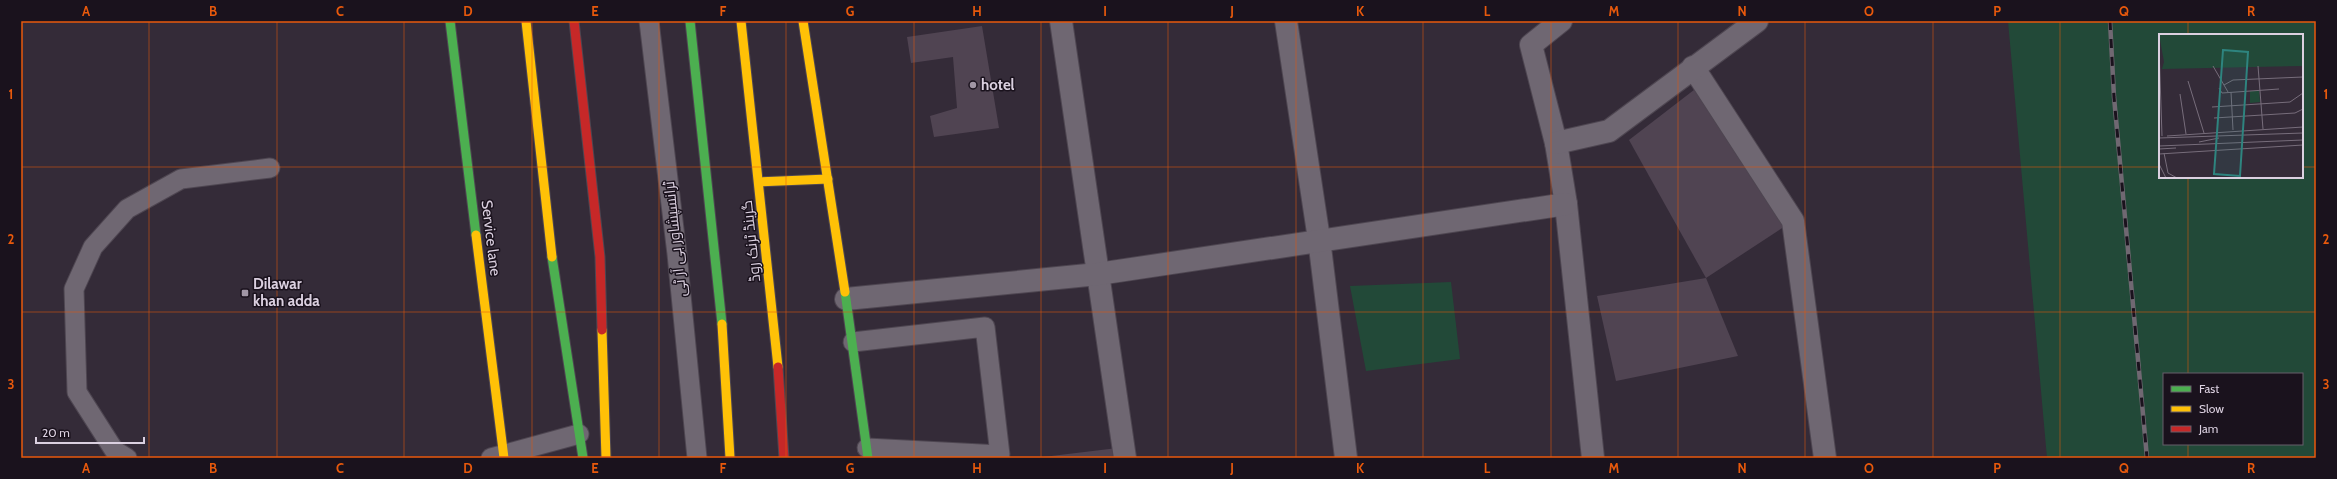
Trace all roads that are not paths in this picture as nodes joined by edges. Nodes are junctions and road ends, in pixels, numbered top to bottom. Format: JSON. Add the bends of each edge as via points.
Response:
{"nodes":[{"id":1,"x":450,"y":21,"type":"edge"},
{"id":2,"x":526,"y":21,"type":"edge"},
{"id":3,"x":574,"y":21,"type":"edge"},
{"id":4,"x":649,"y":21,"type":"edge"},
{"id":5,"x":690,"y":21,"type":"edge"},
{"id":6,"x":741,"y":21,"type":"edge"},
{"id":7,"x":803,"y":21,"type":"edge"},
{"id":8,"x":1061,"y":21,"type":"edge"},
{"id":9,"x":1286,"y":21,"type":"edge"},
{"id":10,"x":1561,"y":21,"type":"edge"},
{"id":11,"x":1756,"y":21,"type":"edge"},
{"id":12,"x":1693,"y":67,"type":"junction"},
{"id":13,"x":1556,"y":143,"type":"junction"},
{"id":14,"x":270,"y":168,"type":"dead end"},
{"id":15,"x":828,"y":179,"type":"junction"},
{"id":16,"x":759,"y":182,"type":"junction"},
{"id":17,"x":1566,"y":204,"type":"junction"},
{"id":18,"x":1318,"y":239,"type":"junction"},
{"id":19,"x":1098,"y":274,"type":"junction"},
{"id":20,"x":846,"y":299,"type":"junction"},
{"id":21,"x":853,"y":342,"type":"junction"},
{"id":22,"x":579,"y":434,"type":"junction"},
{"id":23,"x":867,"y":453,"type":"edge"},
{"id":24,"x":499,"y":457,"type":"edge"},
{"id":25,"x":127,"y":458,"type":"edge"},
{"id":26,"x":583,"y":458,"type":"edge"},
{"id":27,"x":606,"y":458,"type":"edge"},
{"id":28,"x":698,"y":458,"type":"edge"},
{"id":29,"x":730,"y":458,"type":"edge"},
{"id":30,"x":784,"y":458,"type":"edge"},
{"id":31,"x":1125,"y":458,"type":"edge"},
{"id":32,"x":1346,"y":458,"type":"edge"},
{"id":33,"x":1593,"y":458,"type":"edge"},
{"id":34,"x":1825,"y":458,"type":"edge"}],
"edges":[{"from":1,"to":24,"type":"main road","name":"Service lane"},
{"from":2,"to":22,"type":"main road","via":[[551,247]]},
{"from":3,"to":27,"type":"main road","via":[[600,257]]},
{"from":4,"to":28,"type":"lane","name":"ٹرانسپشاور بی آر ٹی"},
{"from":5,"to":29,"type":"main road","via":[[724,342]]},
{"from":6,"to":16,"type":"main road","name":"گرینڈ ٹرنک روڈ"},
{"from":7,"to":15,"type":"main road"},
{"from":8,"to":19,"type":"street"},
{"from":9,"to":18,"type":"street"},
{"from":10,"to":13,"type":"street","via":[[1531,45]]},
{"from":11,"to":12,"type":"street"},
{"from":12,"to":13,"type":"street","via":[[1609,131]]},
{"from":12,"to":34,"type":"street","via":[[1793,221]]},
{"from":13,"to":17,"type":"street"},
{"from":14,"to":25,"type":"lane","via":[[181,179],[127,209],[93,247],[74,289],[77,392],[114,450]]},
{"from":15,"to":16,"type":"main road"},
{"from":15,"to":20,"type":"main road"},
{"from":16,"to":30,"type":"main road","name":"گرینڈ ٹرنک روڈ","via":[[776,340]]},
{"from":17,"to":18,"type":"street"},
{"from":17,"to":33,"type":"street"},
{"from":18,"to":19,"type":"street"},
{"from":18,"to":32,"type":"street"},
{"from":19,"to":20,"type":"street"},
{"from":19,"to":31,"type":"street"},
{"from":20,"to":21,"type":"main road"},
{"from":21,"to":23,"type":"main road"},
{"from":21,"to":23,"type":"lane","via":[[985,327],[1000,455]]},
{"from":22,"to":24,"type":"lane"},
{"from":22,"to":26,"type":"main road"}]}
